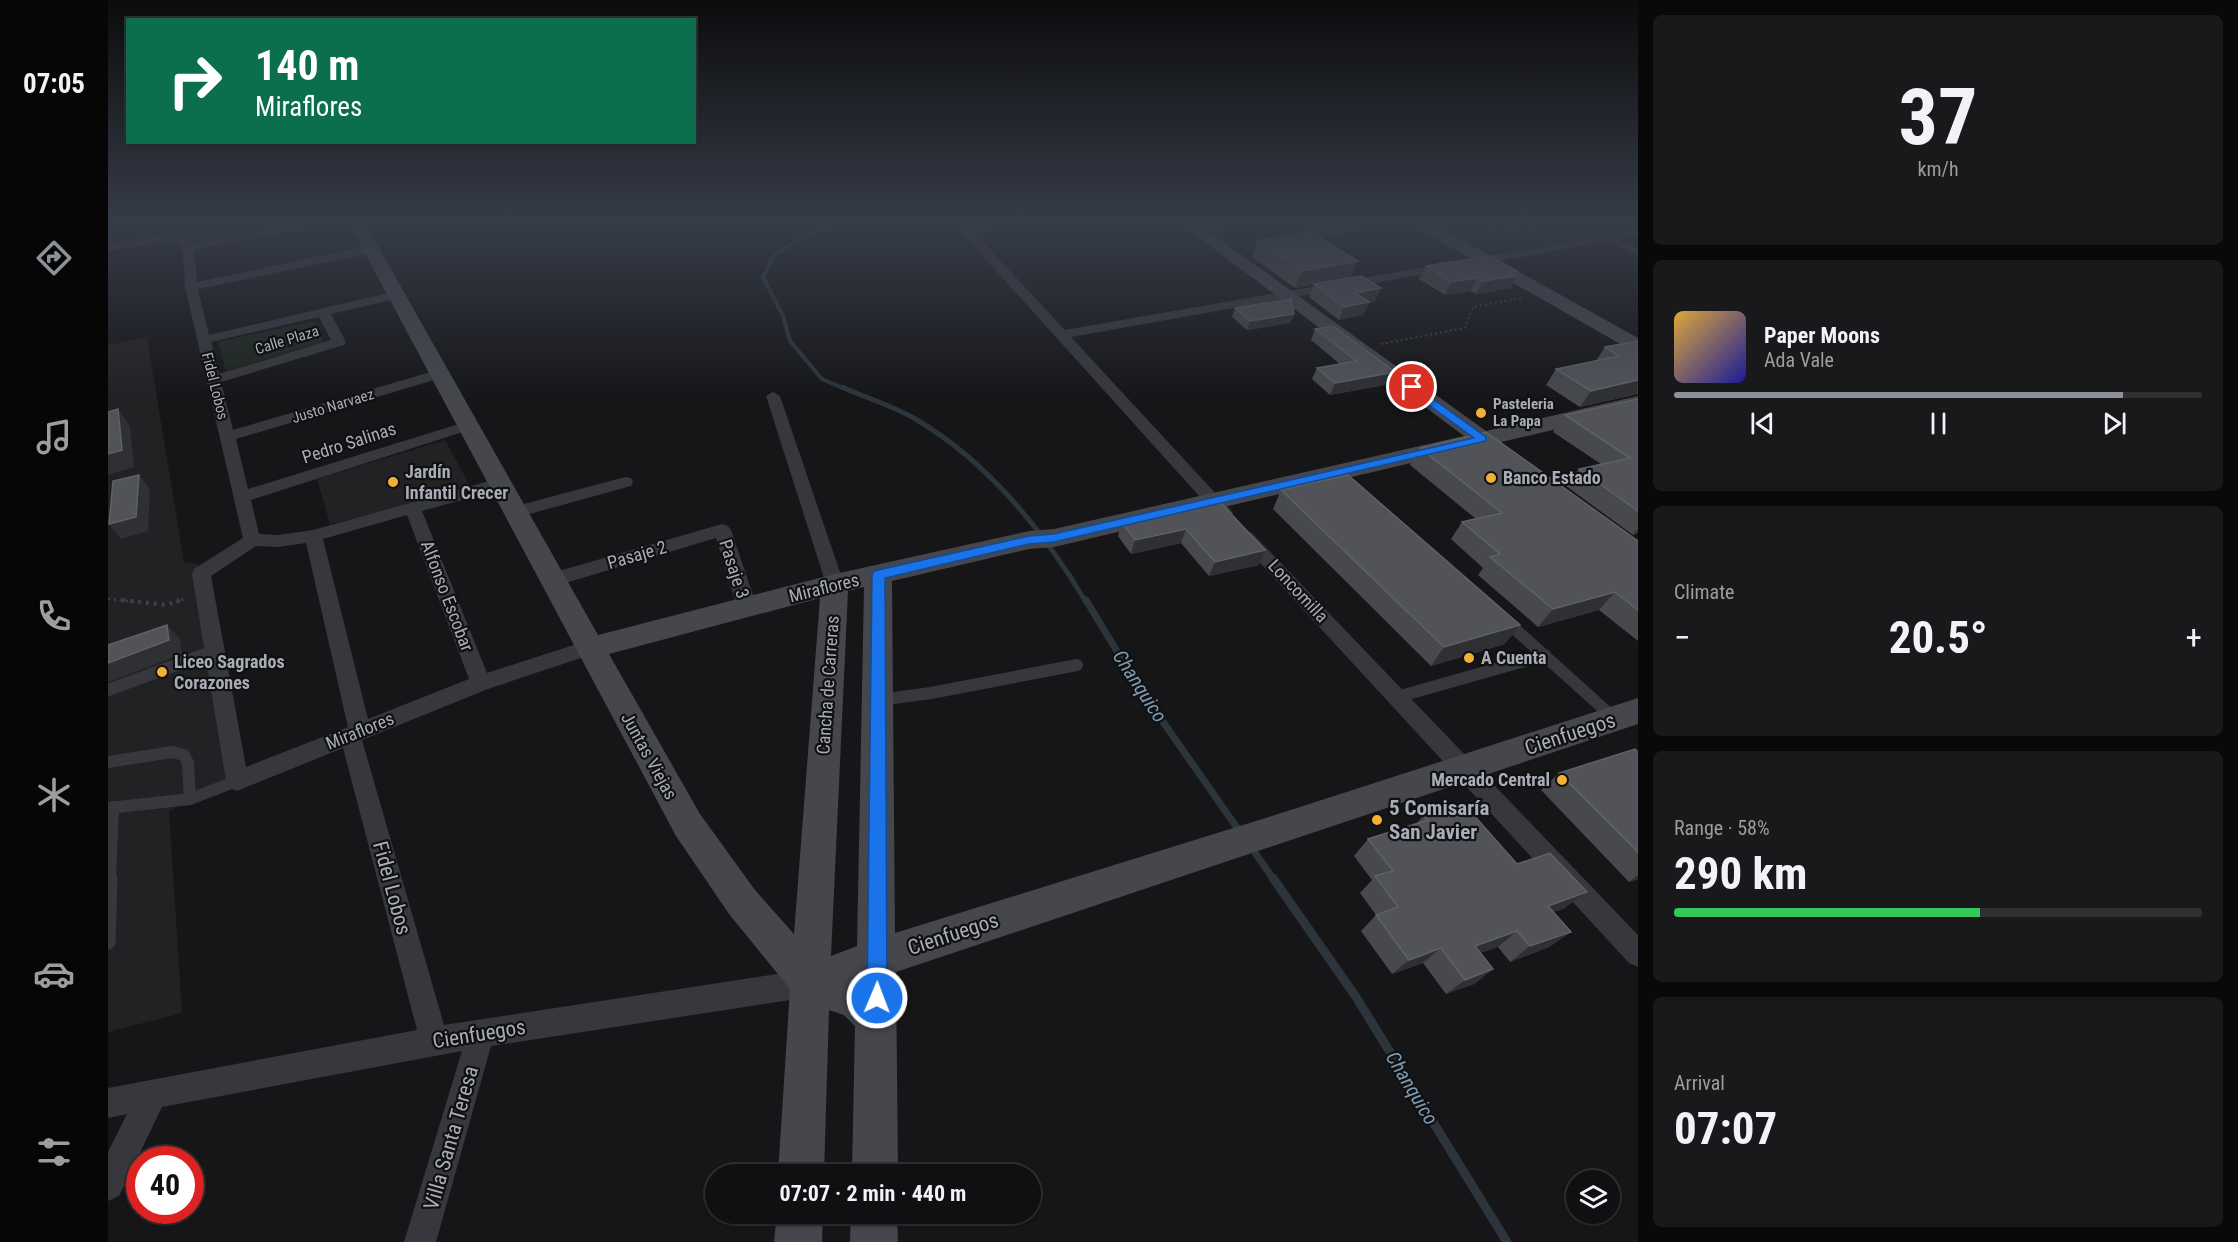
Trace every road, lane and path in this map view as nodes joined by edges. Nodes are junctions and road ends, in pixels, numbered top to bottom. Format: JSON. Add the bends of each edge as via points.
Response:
{"nodes":[{"id":1,"x":191,"y":283,"type":"edge"},
{"id":2,"x":210,"y":283,"type":"edge"},
{"id":3,"x":389,"y":283,"type":"edge"},
{"id":4,"x":1015,"y":283,"type":"edge"},
{"id":5,"x":1269,"y":283,"type":"edge"},
{"id":6,"x":1354,"y":283,"type":"edge"},
{"id":7,"x":1528,"y":283,"type":"edge"},
{"id":8,"x":191,"y":287,"type":"junction"},
{"id":9,"x":393,"y":291,"type":"junction"},
{"id":10,"x":1546,"y":294,"type":"junction"},
{"id":11,"x":1286,"y":295,"type":"junction"},
{"id":12,"x":323,"y":312,"type":"junction"},
{"id":13,"x":1061,"y":334,"type":"junction"},
{"id":14,"x":203,"y":336,"type":"junction"},
{"id":15,"x":1638,"y":346,"type":"edge"},
{"id":16,"x":1358,"y":349,"type":"junction"},
{"id":17,"x":439,"y":374,"type":"junction"},
{"id":18,"x":213,"y":380,"type":"junction"},
{"id":19,"x":773,"y":396,"type":"dead end"},
{"id":20,"x":1638,"y":403,"type":"edge"},
{"id":21,"x":467,"y":426,"type":"junction"},
{"id":22,"x":227,"y":437,"type":"junction"},
{"id":23,"x":1482,"y":439,"type":"junction"},
{"id":24,"x":1507,"y":457,"type":"edge"},
{"id":25,"x":625,"y":482,"type":"dead end"},
{"id":26,"x":499,"y":484,"type":"junction"},
{"id":27,"x":242,"y":497,"type":"junction"},
{"id":28,"x":1213,"y":501,"type":"junction"},
{"id":29,"x":413,"y":509,"type":"junction"},
{"id":30,"x":514,"y":512,"type":"junction"},
{"id":31,"x":722,"y":530,"type":"joint"},
{"id":32,"x":314,"y":536,"type":"junction"},
{"id":33,"x":252,"y":540,"type":"junction"},
{"id":34,"x":878,"y":575,"type":"junction"},
{"id":35,"x":552,"y":579,"type":"junction"},
{"id":36,"x":203,"y":584,"type":"junction"},
{"id":37,"x":834,"y":584,"type":"junction"},
{"id":38,"x":108,"y":599,"type":"edge"},
{"id":39,"x":747,"y":607,"type":"junction"},
{"id":40,"x":1496,"y":611,"type":"edge"},
{"id":41,"x":589,"y":648,"type":"junction"},
{"id":42,"x":214,"y":651,"type":"junction"},
{"id":43,"x":1545,"y":655,"type":"junction"},
{"id":44,"x":1077,"y":665,"type":"dead end"},
{"id":45,"x":481,"y":683,"type":"junction"},
{"id":46,"x":108,"y":690,"type":"edge"},
{"id":47,"x":1397,"y":697,"type":"junction"},
{"id":48,"x":878,"y":700,"type":"junction"},
{"id":49,"x":1627,"y":715,"type":"edge"},
{"id":50,"x":355,"y":733,"type":"junction"},
{"id":51,"x":108,"y":762,"type":"edge"},
{"id":52,"x":1464,"y":769,"type":"junction"},
{"id":53,"x":237,"y":781,"type":"junction"},
{"id":54,"x":190,"y":799,"type":"junction"},
{"id":55,"x":111,"y":807,"type":"edge"},
{"id":56,"x":108,"y":942,"type":"edge"},
{"id":57,"x":1638,"y":954,"type":"edge"},
{"id":58,"x":878,"y":958,"type":"junction"},
{"id":59,"x":810,"y":982,"type":"junction"},
{"id":60,"x":877,"y":1018,"type":"junction"},
{"id":61,"x":481,"y":1033,"type":"junction"},
{"id":62,"x":434,"y":1041,"type":"junction"},
{"id":63,"x":152,"y":1096,"type":"junction"},
{"id":64,"x":108,"y":1103,"type":"edge"},
{"id":65,"x":801,"y":1164,"type":"edge"},
{"id":66,"x":875,"y":1164,"type":"edge"},
{"id":67,"x":108,"y":1185,"type":"edge"},
{"id":68,"x":799,"y":1224,"type":"edge"},
{"id":69,"x":874,"y":1224,"type":"edge"},
{"id":70,"x":420,"y":1242,"type":"edge"},
{"id":71,"x":798,"y":1242,"type":"edge"},
{"id":72,"x":874,"y":1242,"type":"edge"}],
"edges":[{"from":1,"to":8,"type":"street","name":"Fidel Lobos"},
{"from":2,"to":8,"type":"street"},
{"from":3,"to":9,"type":"street","name":"Juntas Viejas"},
{"from":4,"to":13,"type":"street","name":"Loncomilla"},
{"from":5,"to":11,"type":"street"},
{"from":6,"to":11,"type":"street"},
{"from":7,"to":10,"type":"street"},
{"from":8,"to":14,"type":"street","name":"Fidel Lobos"},
{"from":9,"to":12,"type":"street"},
{"from":9,"to":14,"type":"street"},
{"from":9,"to":17,"type":"street","name":"Juntas Viejas"},
{"from":10,"to":15,"type":"street"},
{"from":10,"to":16,"type":"path","via":[[1473,307],[1465,328]]},
{"from":11,"to":13,"type":"street"},
{"from":11,"to":16,"type":"street"},
{"from":12,"to":14,"type":"street"},
{"from":12,"to":18,"type":"street","name":"Calle Plaza","via":[[339,342]]},
{"from":13,"to":28,"type":"street","name":"Loncomilla"},
{"from":14,"to":18,"type":"street","name":"Fidel Lobos"},
{"from":16,"to":23,"type":"street"},
{"from":17,"to":21,"type":"street","name":"Juntas Viejas"},
{"from":17,"to":22,"type":"street","name":"Justo Narvaez"},
{"from":18,"to":22,"type":"street","name":"Fidel Lobos"},
{"from":19,"to":37,"type":"street","name":"Cancha de Carreras"},
{"from":20,"to":23,"type":"street","name":"Miraflores"},
{"from":21,"to":26,"type":"street","name":"Juntas Viejas"},
{"from":21,"to":27,"type":"street","name":"Pedro Salinas"},
{"from":22,"to":27,"type":"street","name":"Fidel Lobos"},
{"from":23,"to":24,"type":"street"},
{"from":23,"to":28,"type":"street","name":"Miraflores"},
{"from":25,"to":30,"type":"street"},
{"from":26,"to":29,"type":"street"},
{"from":26,"to":30,"type":"street","name":"Juntas Viejas"},
{"from":27,"to":33,"type":"street","name":"Fidel Lobos"},
{"from":28,"to":34,"type":"street","name":"Miraflores"},
{"from":28,"to":47,"type":"street","name":"Loncomilla"},
{"from":29,"to":32,"type":"street"},
{"from":29,"to":45,"type":"street","name":"Alfonso Escobar"},
{"from":30,"to":35,"type":"street","name":"Juntas Viejas"},
{"from":31,"to":35,"type":"street","name":"Pasaje 2"},
{"from":31,"to":39,"type":"street","name":"Pasaje 3"},
{"from":32,"to":33,"type":"street"},
{"from":32,"to":50,"type":"street","name":"Fidel Lobos"},
{"from":33,"to":36,"type":"street"},
{"from":34,"to":37,"type":"street","name":"Miraflores"},
{"from":34,"to":48,"type":"street"},
{"from":35,"to":41,"type":"street","name":"Juntas Viejas"},
{"from":36,"to":38,"type":"path","via":[[167,604]]},
{"from":36,"to":42,"type":"street"},
{"from":37,"to":39,"type":"street","name":"Miraflores"},
{"from":37,"to":59,"type":"street","name":"Cancha de Carreras"},
{"from":39,"to":41,"type":"street","name":"Miraflores"},
{"from":40,"to":43,"type":"lane"},
{"from":41,"to":45,"type":"street","name":"Miraflores"},
{"from":41,"to":59,"type":"street","name":"Juntas Viejas","via":[[688,825],[742,902]]},
{"from":42,"to":46,"type":"lane"},
{"from":42,"to":53,"type":"street"},
{"from":43,"to":47,"type":"lane"},
{"from":43,"to":49,"type":"lane"},
{"from":44,"to":48,"type":"lane"},
{"from":45,"to":50,"type":"street","name":"Miraflores"},
{"from":47,"to":52,"type":"street","name":"Loncomilla"},
{"from":48,"to":58,"type":"street"},
{"from":49,"to":52,"type":"street","name":"Cienfuegos"},
{"from":50,"to":53,"type":"street","name":"Miraflores"},
{"from":50,"to":62,"type":"street","name":"Fidel Lobos"},
{"from":51,"to":54,"type":"lane","via":[[172,752],[184,755]]},
{"from":52,"to":57,"type":"street","name":"Loncomilla"},
{"from":52,"to":58,"type":"street","name":"Cienfuegos"},
{"from":53,"to":54,"type":"lane"},
{"from":54,"to":55,"type":"lane"},
{"from":55,"to":56,"type":"lane"},
{"from":58,"to":59,"type":"street","name":"Cienfuegos"},
{"from":58,"to":60,"type":"street"},
{"from":59,"to":60,"type":"street","via":[[857,1000]]},
{"from":59,"to":61,"type":"street","name":"Cienfuegos"},
{"from":59,"to":65,"type":"street","name":"Cancha de Carreras"},
{"from":60,"to":66,"type":"street"},
{"from":61,"to":62,"type":"street","name":"Cienfuegos"},
{"from":61,"to":70,"type":"street","name":"Villa Santa Teresa"},
{"from":62,"to":63,"type":"street","name":"Cienfuegos"},
{"from":63,"to":64,"type":"street","name":"Cienfuegos"},
{"from":63,"to":67,"type":"street"},
{"from":68,"to":71,"type":"street"},
{"from":69,"to":72,"type":"street"}]}
